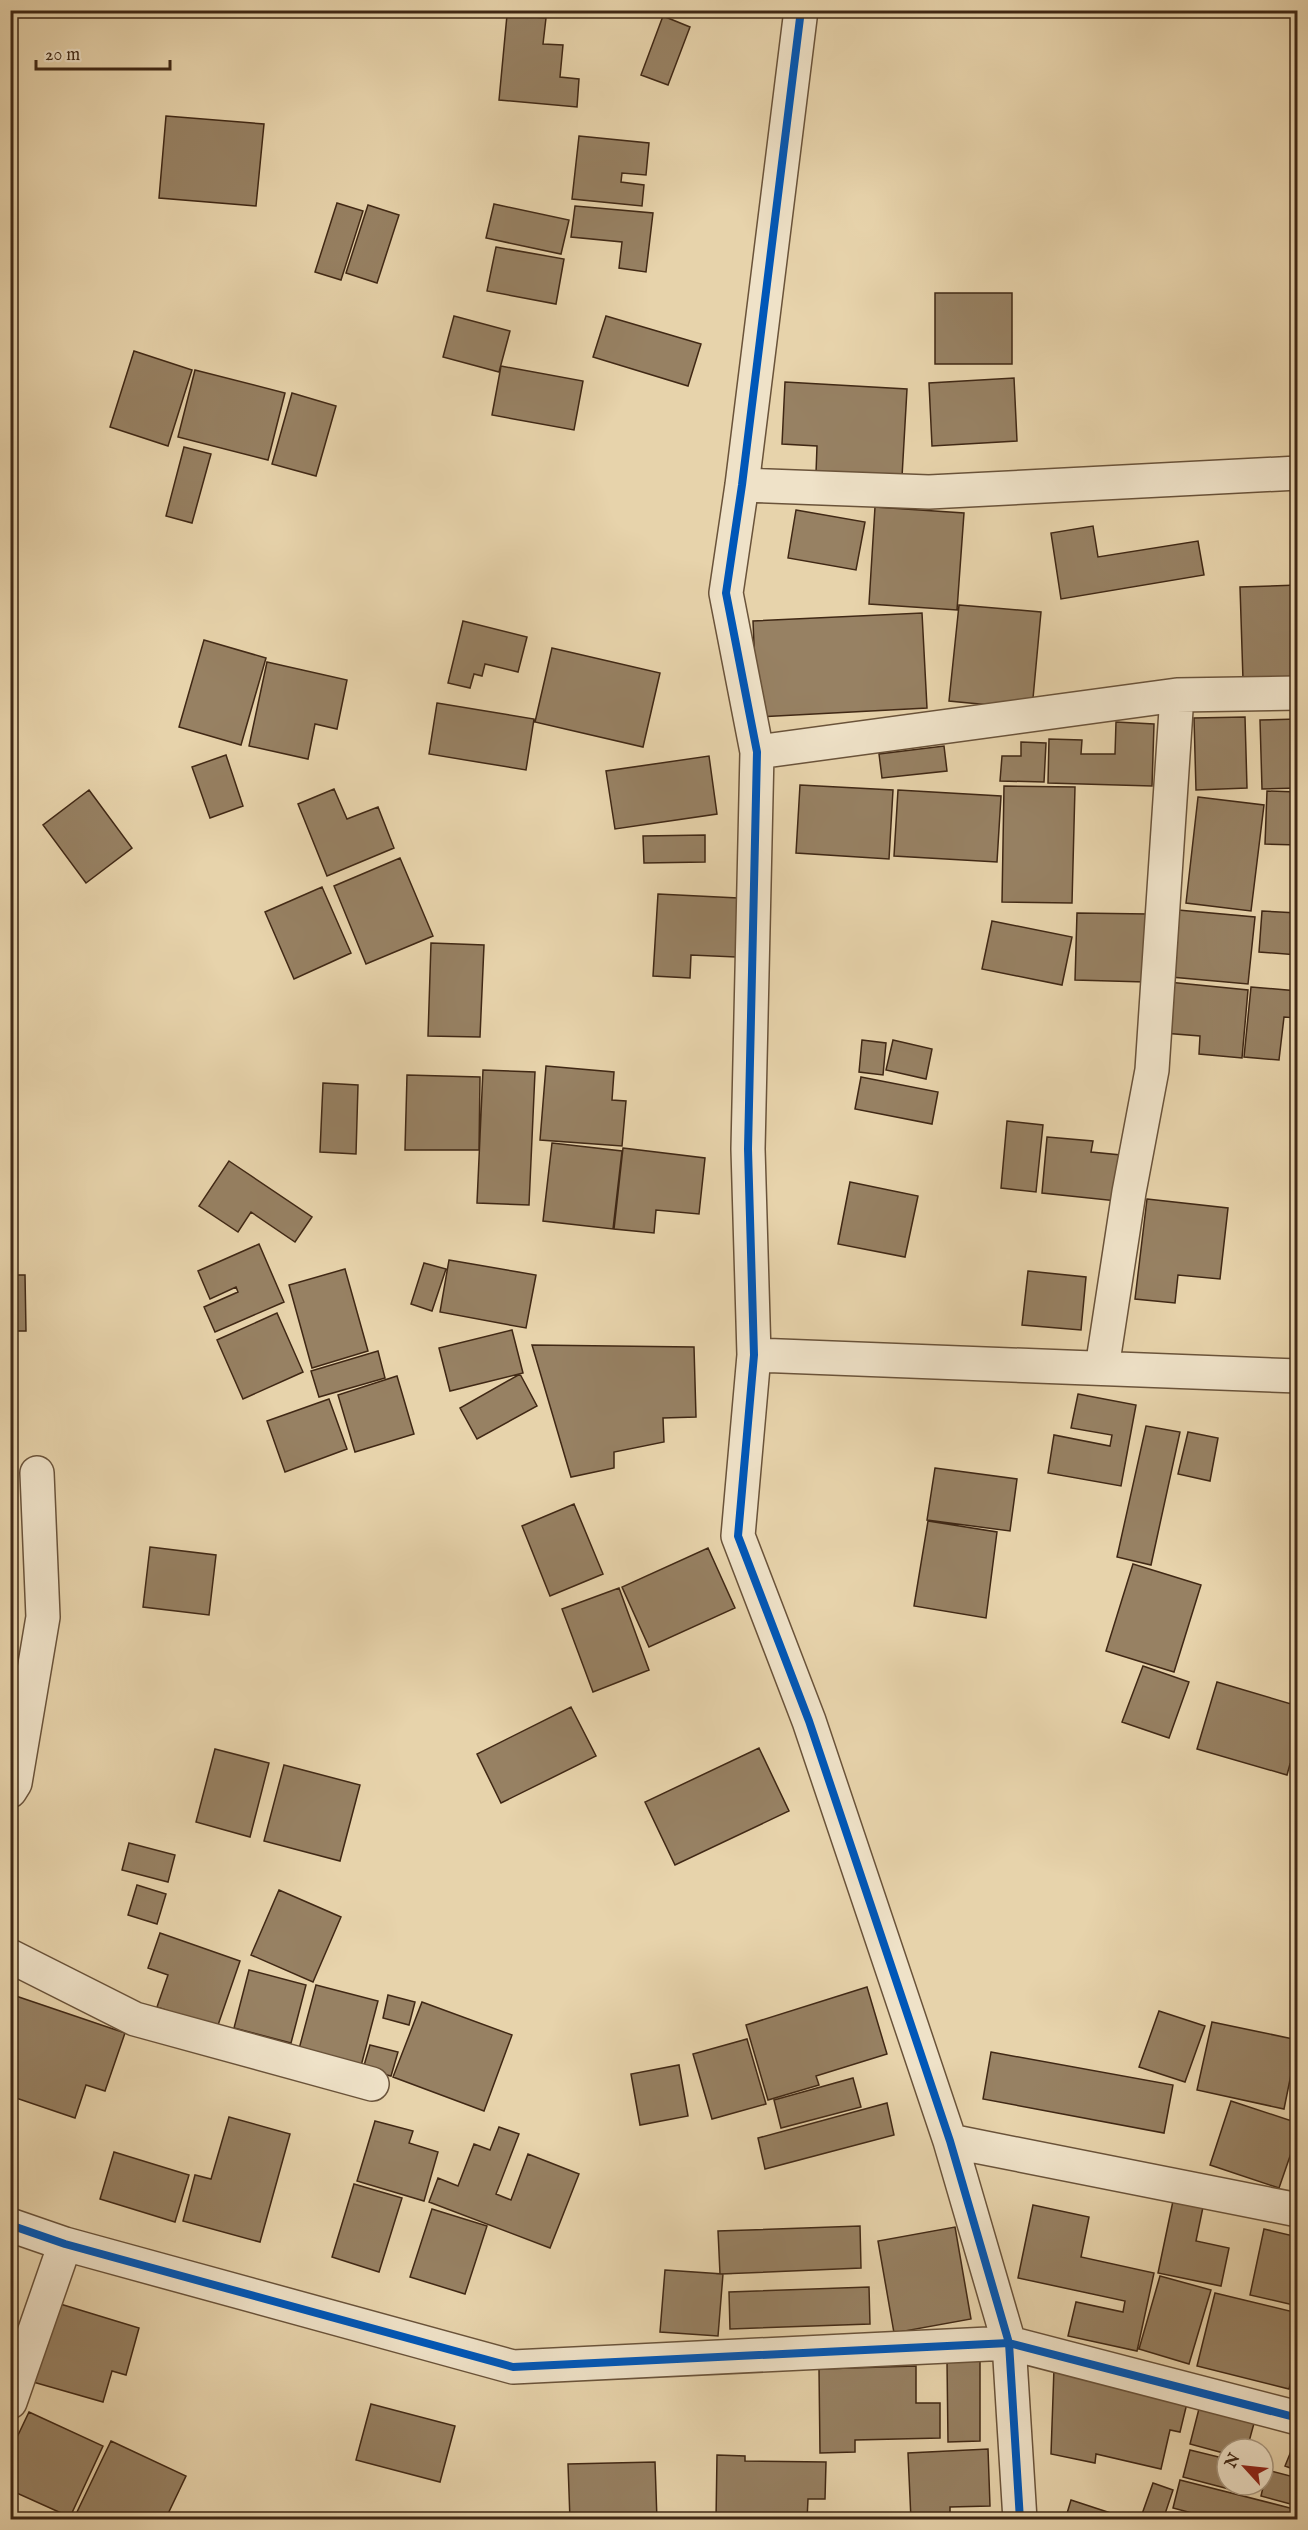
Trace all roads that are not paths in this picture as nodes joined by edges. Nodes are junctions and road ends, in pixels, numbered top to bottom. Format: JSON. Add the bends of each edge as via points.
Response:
{"nodes":[{"id":1,"x":801,"y":10,"type":"edge"},
{"id":2,"x":1298,"y":473,"type":"edge"},
{"id":3,"x":742,"y":485,"type":"junction"},
{"id":4,"x":1298,"y":693,"type":"edge"},
{"id":5,"x":1177,"y":695,"type":"junction"},
{"id":6,"x":758,"y":752,"type":"junction"},
{"id":7,"x":754,"y":1355,"type":"junction"},
{"id":8,"x":1102,"y":1368,"type":"junction"},
{"id":9,"x":1298,"y":1376,"type":"edge"},
{"id":10,"x":37,"y":1473,"type":"dead end"},
{"id":11,"x":10,"y":1791,"type":"edge"},
{"id":12,"x":10,"y":1956,"type":"edge"},
{"id":13,"x":372,"y":2084,"type":"dead end"},
{"id":14,"x":950,"y":2141,"type":"junction"},
{"id":15,"x":1298,"y":2210,"type":"edge"},
{"id":16,"x":10,"y":2225,"type":"edge"},
{"id":17,"x":65,"y":2244,"type":"junction"},
{"id":18,"x":1009,"y":2343,"type":"junction"},
{"id":19,"x":12,"y":2395,"type":"edge"},
{"id":20,"x":1298,"y":2418,"type":"edge"},
{"id":21,"x":1020,"y":2520,"type":"edge"}],
"edges":[{"from":1,"to":3,"type":"street"},
{"from":2,"to":3,"type":"street","via":[[929,492]]},
{"from":3,"to":6,"type":"street","via":[[726,593]]},
{"from":4,"to":5,"type":"street"},
{"from":5,"to":6,"type":"street"},
{"from":5,"to":8,"type":"street","via":[[1152,1070]]},
{"from":6,"to":7,"type":"street","via":[[748,1149]]},
{"from":7,"to":8,"type":"street"},
{"from":7,"to":14,"type":"street","via":[[738,1536],[809,1721]]},
{"from":8,"to":9,"type":"street"},
{"from":10,"to":11,"type":"street","via":[[43,1617],[15,1783]]},
{"from":12,"to":13,"type":"street","via":[[135,2019]]},
{"from":14,"to":15,"type":"street"},
{"from":14,"to":18,"type":"street"},
{"from":16,"to":17,"type":"street"},
{"from":17,"to":18,"type":"street","via":[[513,2367]]},
{"from":17,"to":19,"type":"street"},
{"from":18,"to":20,"type":"street"},
{"from":18,"to":21,"type":"street"}]}
